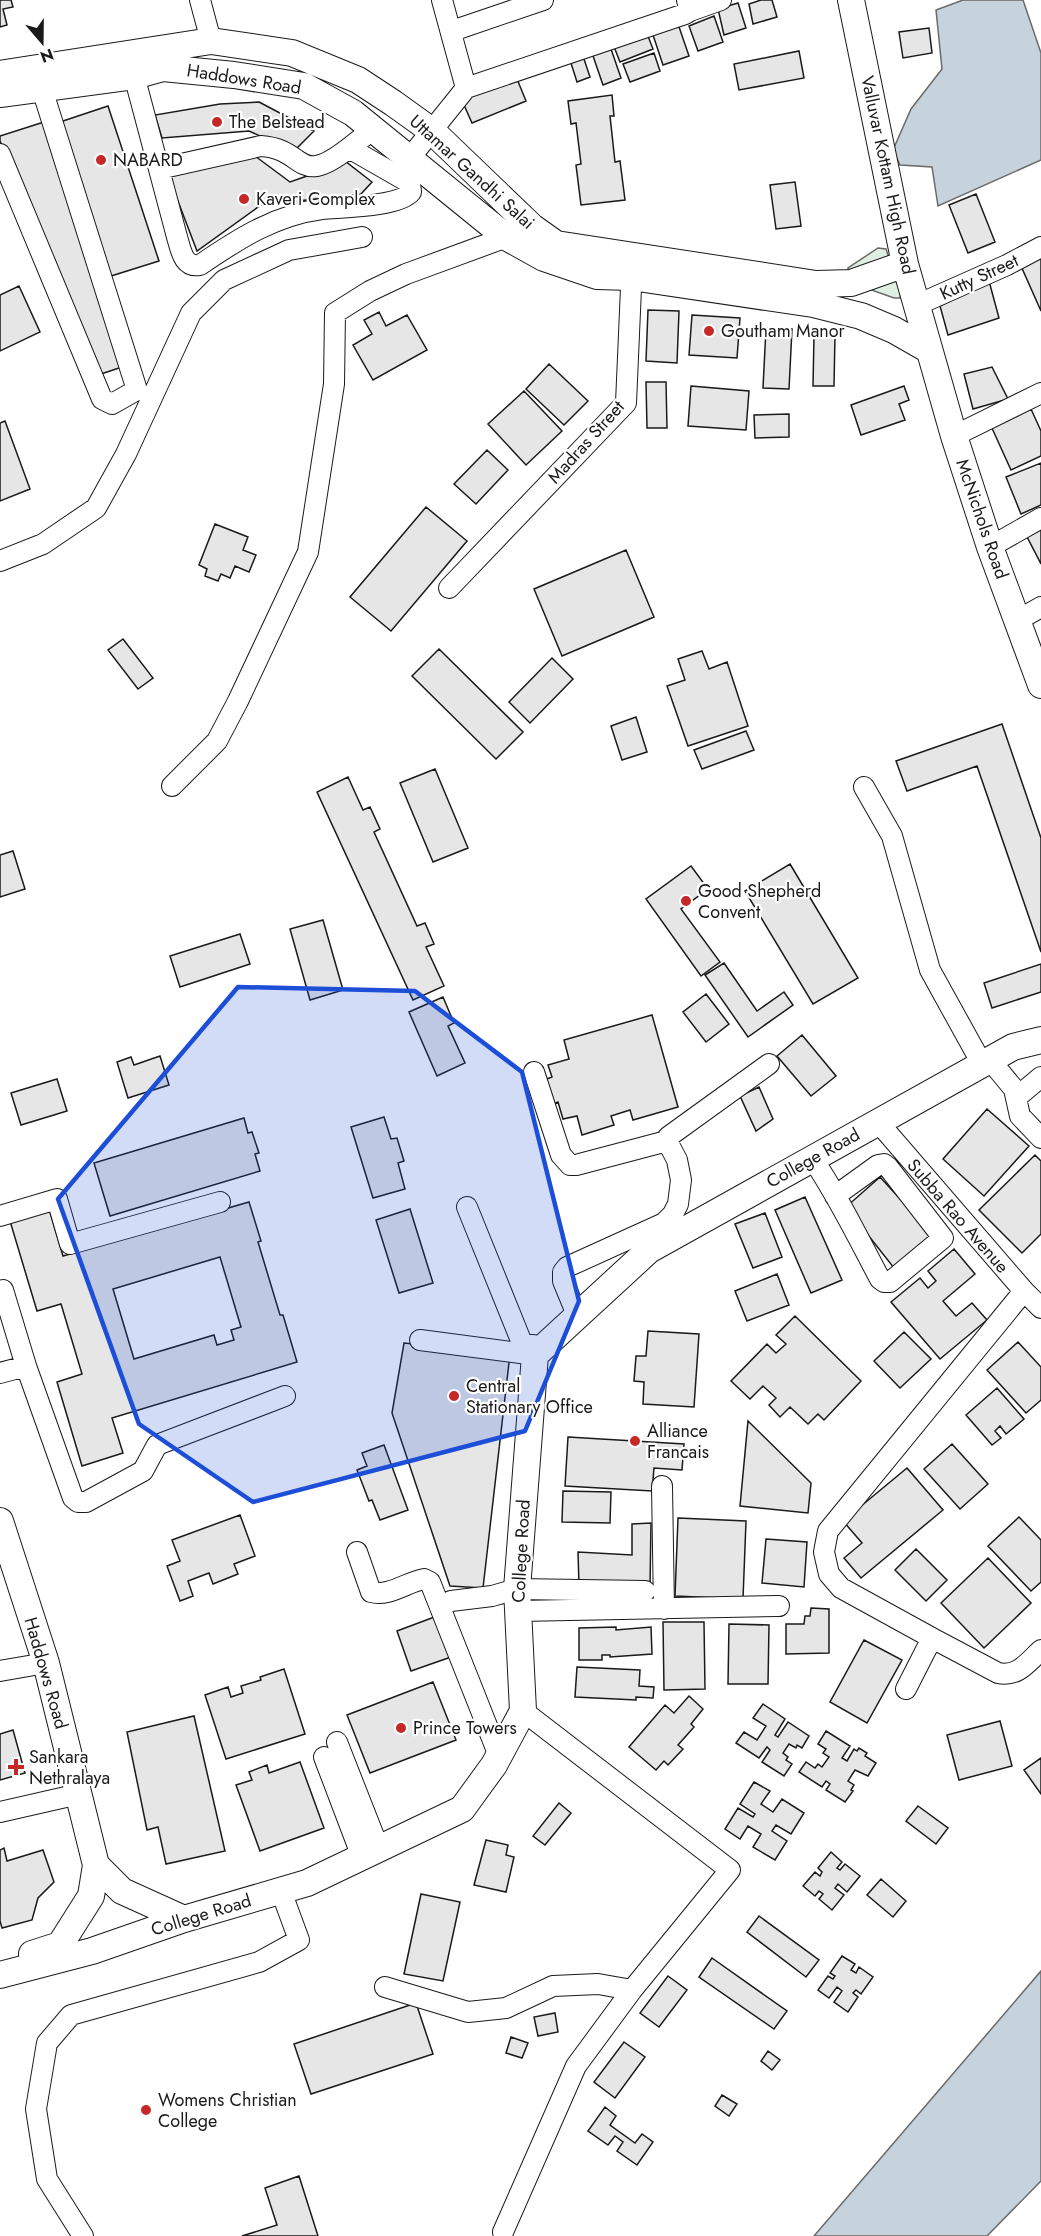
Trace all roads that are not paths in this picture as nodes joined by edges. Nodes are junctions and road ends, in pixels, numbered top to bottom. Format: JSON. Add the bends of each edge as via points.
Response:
{"nodes":[{"id":1,"x":200,"y":0,"type":"edge"},
{"id":2,"x":442,"y":0,"type":"edge"},
{"id":3,"x":543,"y":0,"type":"edge"},
{"id":4,"x":721,"y":0,"type":"edge"},
{"id":5,"x":852,"y":0,"type":"edge"},
{"id":6,"x":688,"y":5,"type":"edge"},
{"id":7,"x":452,"y":32,"type":"junction"},
{"id":8,"x":212,"y":41,"type":"junction"},
{"id":9,"x":131,"y":64,"type":"junction"},
{"id":10,"x":0,"y":74,"type":"edge"},
{"id":11,"x":42,"y":88,"type":"junction"},
{"id":12,"x":466,"y":88,"type":"junction"},
{"id":13,"x":0,"y":94,"type":"edge"},
{"id":14,"x":372,"y":130,"type":"junction"},
{"id":15,"x":432,"y":131,"type":"junction"},
{"id":16,"x":349,"y":148,"type":"junction"},
{"id":17,"x":0,"y":154,"type":"edge"},
{"id":18,"x":409,"y":159,"type":"junction"},
{"id":19,"x":159,"y":169,"type":"junction"},
{"id":20,"x":532,"y":227,"type":"junction"},
{"id":21,"x":362,"y":237,"type":"dead end"},
{"id":22,"x":506,"y":237,"type":"junction"},
{"id":23,"x":1041,"y":247,"type":"edge"},
{"id":24,"x":544,"y":258,"type":"joint"},
{"id":25,"x":905,"y":264,"type":"junction"},
{"id":26,"x":632,"y":267,"type":"junction"},
{"id":27,"x":917,"y":305,"type":"junction"},
{"id":28,"x":929,"y":350,"type":"junction"},
{"id":29,"x":1041,"y":393,"type":"edge"},
{"id":30,"x":954,"y":436,"type":"junction"},
{"id":31,"x":1041,"y":518,"type":"edge"},
{"id":32,"x":990,"y":547,"type":"junction"},
{"id":33,"x":0,"y":561,"type":"edge"},
{"id":34,"x":449,"y":588,"type":"dead end"},
{"id":35,"x":1041,"y":608,"type":"edge"},
{"id":36,"x":1018,"y":620,"type":"junction"},
{"id":37,"x":1034,"y":644,"type":"edge"},
{"id":38,"x":1041,"y":685,"type":"edge"},
{"id":39,"x":172,"y":786,"type":"dead end"},
{"id":40,"x":864,"y":787,"type":"dead end"},
{"id":41,"x":1041,"y":1040,"type":"edge"},
{"id":42,"x":986,"y":1062,"type":"junction"},
{"id":43,"x":769,"y":1064,"type":"dead end"},
{"id":44,"x":534,"y":1072,"type":"dead end"},
{"id":45,"x":1041,"y":1077,"type":"edge"},
{"id":46,"x":1017,"y":1098,"type":"junction"},
{"id":47,"x":878,"y":1122,"type":"junction"},
{"id":48,"x":1041,"y":1138,"type":"edge"},
{"id":49,"x":667,"y":1141,"type":"junction"},
{"id":50,"x":812,"y":1158,"type":"junction"},
{"id":51,"x":835,"y":1196,"type":"junction"},
{"id":52,"x":220,"y":1202,"type":"dead end"},
{"id":53,"x":468,"y":1207,"type":"dead end"},
{"id":54,"x":0,"y":1216,"type":"edge"},
{"id":55,"x":966,"y":1224,"type":"junction"},
{"id":56,"x":941,"y":1241,"type":"junction"},
{"id":57,"x":1,"y":1287,"type":"edge"},
{"id":58,"x":1024,"y":1292,"type":"junction"},
{"id":59,"x":1041,"y":1308,"type":"edge"},
{"id":60,"x":577,"y":1316,"type":"junction"},
{"id":61,"x":420,"y":1340,"type":"dead end"},
{"id":62,"x":539,"y":1351,"type":"junction"},
{"id":63,"x":26,"y":1366,"type":"junction"},
{"id":64,"x":0,"y":1373,"type":"edge"},
{"id":65,"x":285,"y":1396,"type":"dead end"},
{"id":66,"x":662,"y":1486,"type":"dead end"},
{"id":67,"x":0,"y":1521,"type":"edge"},
{"id":68,"x":357,"y":1552,"type":"dead end"},
{"id":69,"x":645,"y":1591,"type":"dead end"},
{"id":70,"x":518,"y":1600,"type":"junction"},
{"id":71,"x":451,"y":1601,"type":"dead end"},
{"id":72,"x":779,"y":1606,"type":"dead end"},
{"id":73,"x":664,"y":1609,"type":"junction"},
{"id":74,"x":932,"y":1638,"type":"junction"},
{"id":75,"x":1041,"y":1650,"type":"edge"},
{"id":76,"x":46,"y":1663,"type":"junction"},
{"id":77,"x":0,"y":1671,"type":"edge"},
{"id":78,"x":906,"y":1689,"type":"dead end"},
{"id":79,"x":523,"y":1711,"type":"junction"},
{"id":80,"x":337,"y":1742,"type":"dead end"},
{"id":81,"x":499,"y":1756,"type":"junction"},
{"id":82,"x":324,"y":1757,"type":"dead end"},
{"id":83,"x":79,"y":1794,"type":"junction"},
{"id":84,"x":0,"y":1812,"type":"edge"},
{"id":85,"x":370,"y":1853,"type":"junction"},
{"id":86,"x":96,"y":1865,"type":"junction"},
{"id":87,"x":281,"y":1891,"type":"junction"},
{"id":88,"x":184,"y":1919,"type":"junction"},
{"id":89,"x":0,"y":1962,"type":"edge"},
{"id":90,"x":0,"y":1975,"type":"edge"},
{"id":91,"x":385,"y":1988,"type":"dead end"},
{"id":92,"x":632,"y":1990,"type":"junction"},
{"id":93,"x":504,"y":2232,"type":"dead end"},
{"id":94,"x":83,"y":2236,"type":"edge"}],
"edges":[{"from":1,"to":8,"type":"street"},
{"from":2,"to":7,"type":"street"},
{"from":3,"to":7,"type":"street"},
{"from":4,"to":6,"type":"street"},
{"from":5,"to":25,"type":"main road","name":"Valluvar Kottam High Road"},
{"from":6,"to":12,"type":"street"},
{"from":7,"to":12,"type":"street"},
{"from":8,"to":9,"type":"main road","name":"Uttamar Gandhi Salai"},
{"from":8,"to":15,"type":"main road","name":"Uttamar Gandhi Salai","via":[[292,53],[358,80]]},
{"from":9,"to":10,"type":"main road","name":"Uttamar Gandhi Salai"},
{"from":9,"to":11,"type":"main road","name":"Haddows Road"},
{"from":9,"to":14,"type":"main road","name":"Haddows Road","via":[[304,86],[352,113]]},
{"from":9,"to":19,"type":"street"},
{"from":11,"to":13,"type":"main road","name":"Haddows Road"},
{"from":11,"to":17,"type":"street","via":[[136,387],[112,404],[102,399]]},
{"from":12,"to":15,"type":"street"},
{"from":14,"to":16,"type":"street"},
{"from":14,"to":18,"type":"main road","name":"Haddows Road"},
{"from":15,"to":18,"type":"street"},
{"from":15,"to":20,"type":"main road","name":"Uttamar Gandhi Salai"},
{"from":16,"to":19,"type":"street","via":[[331,162],[312,167],[274,147],[261,146]]},
{"from":16,"to":19,"type":"street","via":[[410,183],[411,192],[406,197],[370,206],[321,209],[284,217],[195,266],[184,260]]},
{"from":18,"to":22,"type":"main road","name":"Haddows Road"},
{"from":20,"to":22,"type":"street"},
{"from":20,"to":26,"type":"main road","name":"Uttamar Gandhi Salai","via":[[556,244]]},
{"from":21,"to":33,"type":"street","via":[[289,250],[224,280],[192,313],[126,454],[96,508],[43,544]]},
{"from":22,"to":24,"type":"main road","name":"Haddows Road"},
{"from":22,"to":39,"type":"street","via":[[406,274],[334,313],[334,384],[308,552],[217,741]]},
{"from":23,"to":27,"type":"street","name":"Kutty Street"},
{"from":24,"to":26,"type":"main road","name":"Uttamar Gandhi Salai","via":[[597,276]]},
{"from":25,"to":26,"type":"main road","via":[[851,283],[816,284]]},
{"from":25,"to":27,"type":"main road","name":"Valluvar Kottam High Road"},
{"from":26,"to":28,"type":"main road","name":"Uttamar Gandhi Salai","via":[[861,316]]},
{"from":26,"to":34,"type":"street","name":"Madras Street","via":[[626,403]]},
{"from":27,"to":28,"type":"main road","name":"Valluvar Kottam High Road"},
{"from":28,"to":30,"type":"main road","name":"McNichols Road"},
{"from":29,"to":30,"type":"street"},
{"from":30,"to":32,"type":"main road","name":"McNichols Road"},
{"from":31,"to":32,"type":"street"},
{"from":32,"to":36,"type":"main road","name":"McNichols Road"},
{"from":35,"to":36,"type":"street"},
{"from":36,"to":37,"type":"main road","name":"McNichols Road"},
{"from":37,"to":38,"type":"main road","name":"McNichols Road"},
{"from":40,"to":42,"type":"street","via":[[892,836],[930,970]]},
{"from":41,"to":42,"type":"main road","name":"College Road","via":[[1013,1047]]},
{"from":42,"to":46,"type":"street","via":[[1014,1089]]},
{"from":42,"to":47,"type":"main road","name":"College Road"},
{"from":43,"to":49,"type":"street"},
{"from":44,"to":49,"type":"street","via":[[561,1155],[570,1165]]},
{"from":45,"to":46,"type":"street"},
{"from":46,"to":48,"type":"street","via":[[1020,1116]]},
{"from":47,"to":50,"type":"main road","name":"College Road"},
{"from":47,"to":55,"type":"street","name":"Subba Rao Avenue"},
{"from":49,"to":60,"type":"street","via":[[681,1180],[673,1214],[664,1223],[567,1267],[563,1281]]},
{"from":50,"to":51,"type":"street"},
{"from":50,"to":60,"type":"main road","name":"College Road","via":[[649,1251]]},
{"from":51,"to":56,"type":"street","via":[[884,1164],[941,1234]]},
{"from":51,"to":56,"type":"street","via":[[884,1282],[890,1282]]},
{"from":52,"to":54,"type":"street","via":[[70,1244],[57,1199]]},
{"from":53,"to":62,"type":"street","via":[[522,1343]]},
{"from":55,"to":56,"type":"street"},
{"from":55,"to":58,"type":"street","name":"Subba Rao Avenue"},
{"from":57,"to":63,"type":"street"},
{"from":58,"to":59,"type":"street","name":"Subba Rao Avenue"},
{"from":58,"to":74,"type":"street","via":[[828,1531],[824,1552],[829,1574],[841,1588]]},
{"from":60,"to":62,"type":"main road","name":"College Road"},
{"from":61,"to":62,"type":"street"},
{"from":62,"to":70,"type":"main road","name":"College Road"},
{"from":63,"to":64,"type":"street"},
{"from":63,"to":65,"type":"street","via":[[73,1498],[78,1502],[86,1502],[144,1471],[157,1445]]},
{"from":66,"to":73,"type":"street"},
{"from":67,"to":76,"type":"main road","name":"Haddows Road"},
{"from":68,"to":81,"type":"street","via":[[371,1592],[382,1593],[418,1580],[430,1582]]},
{"from":69,"to":70,"type":"street"},
{"from":70,"to":71,"type":"street","via":[[492,1596]]},
{"from":70,"to":73,"type":"street"},
{"from":70,"to":79,"type":"main road","name":"College Road"},
{"from":72,"to":73,"type":"street"},
{"from":74,"to":75,"type":"street","via":[[1008,1675]]},
{"from":74,"to":78,"type":"street"},
{"from":76,"to":77,"type":"street"},
{"from":76,"to":83,"type":"main road","name":"Haddows Road"},
{"from":79,"to":81,"type":"main road","name":"College Road"},
{"from":79,"to":92,"type":"street","via":[[730,1870]]},
{"from":80,"to":85,"type":"street"},
{"from":81,"to":85,"type":"main road","name":"College Road","via":[[462,1809]]},
{"from":82,"to":85,"type":"street"},
{"from":83,"to":84,"type":"street"},
{"from":83,"to":86,"type":"main road","name":"Haddows Road"},
{"from":85,"to":87,"type":"main road","name":"College Road"},
{"from":86,"to":88,"type":"main road","via":[[122,1891]]},
{"from":86,"to":89,"type":"main road","via":[[91,1896],[60,1945]]},
{"from":87,"to":88,"type":"main road","name":"College Road"},
{"from":87,"to":94,"type":"street","via":[[299,1940],[259,1962],[71,2015],[47,2043],[36,2109],[47,2179]]},
{"from":88,"to":90,"type":"main road","name":"College Road","via":[[92,1951]]},
{"from":91,"to":92,"type":"street","via":[[468,2012],[506,2008],[553,1986],[598,1984]]},
{"from":92,"to":93,"type":"street","via":[[576,2066]]}]}
